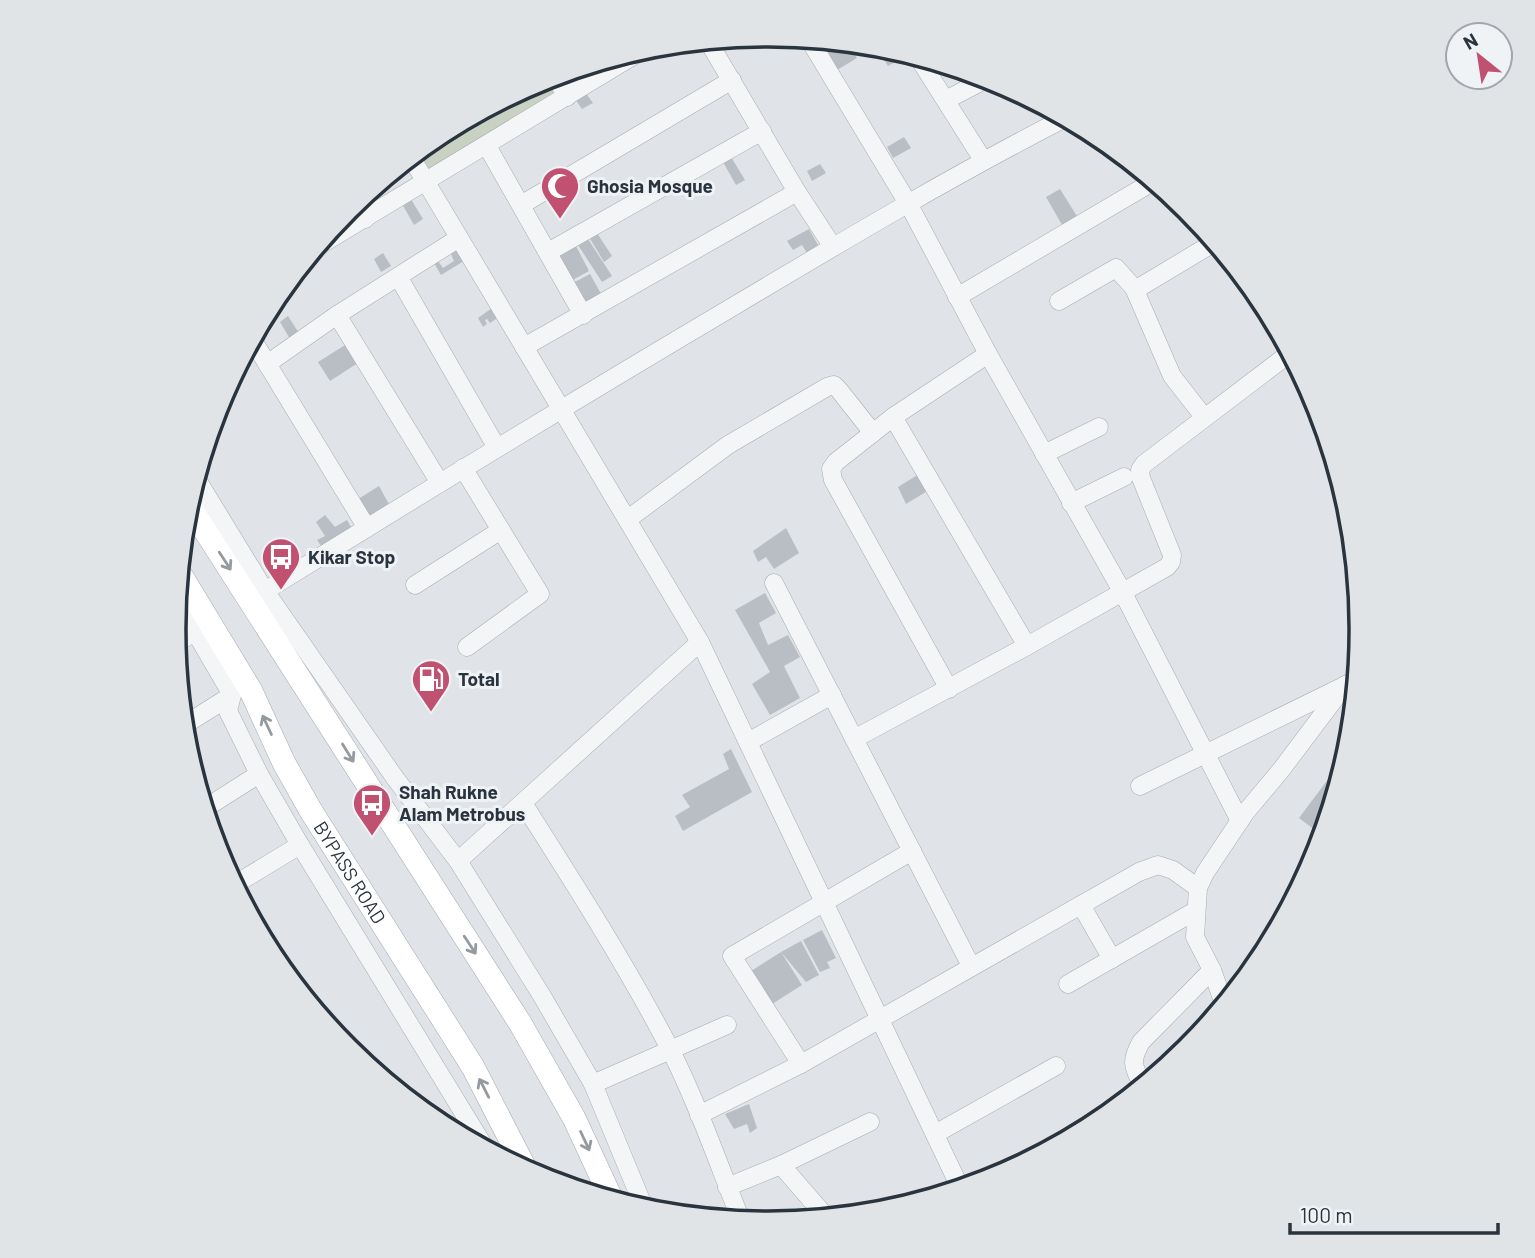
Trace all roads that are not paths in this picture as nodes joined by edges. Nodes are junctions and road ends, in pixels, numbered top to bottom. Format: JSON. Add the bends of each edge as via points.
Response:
{"nodes":[{"id":1,"x":815,"y":49,"type":"edge"},
{"id":2,"x":713,"y":50,"type":"edge"},
{"id":3,"x":610,"y":69,"type":"edge"},
{"id":4,"x":926,"y":69,"type":"edge"},
{"id":5,"x":732,"y":80,"type":"junction"},
{"id":6,"x":561,"y":86,"type":"edge"},
{"id":7,"x":974,"y":86,"type":"edge"},
{"id":8,"x":567,"y":97,"type":"junction"},
{"id":9,"x":946,"y":100,"type":"junction"},
{"id":10,"x":1055,"y":123,"type":"edge"},
{"id":11,"x":762,"y":131,"type":"junction"},
{"id":12,"x":487,"y":146,"type":"junction"},
{"id":13,"x":984,"y":160,"type":"junction"},
{"id":14,"x":416,"y":165,"type":"edge"},
{"id":15,"x":426,"y":183,"type":"junction"},
{"id":16,"x":1145,"y":187,"type":"edge"},
{"id":17,"x":797,"y":192,"type":"junction"},
{"id":18,"x":521,"y":205,"type":"junction"},
{"id":19,"x":908,"y":205,"type":"junction"},
{"id":20,"x":362,"y":213,"type":"edge"},
{"id":21,"x":365,"y":219,"type":"junction"},
{"id":22,"x":342,"y":232,"type":"edge"},
{"id":23,"x":458,"y":238,"type":"junction"},
{"id":24,"x":833,"y":247,"type":"junction"},
{"id":25,"x":1207,"y":247,"type":"edge"},
{"id":26,"x":548,"y":252,"type":"junction"},
{"id":27,"x":398,"y":278,"type":"junction"},
{"id":28,"x":1133,"y":288,"type":"junction"},
{"id":29,"x":957,"y":297,"type":"junction"},
{"id":30,"x":1059,"y":300,"type":"dead end"},
{"id":31,"x":337,"y":315,"type":"junction"},
{"id":32,"x":583,"y":315,"type":"junction"},
{"id":33,"x":524,"y":347,"type":"junction"},
{"id":34,"x":258,"y":349,"type":"edge"},
{"id":35,"x":988,"y":354,"type":"junction"},
{"id":36,"x":1282,"y":359,"type":"edge"},
{"id":37,"x":267,"y":364,"type":"junction"},
{"id":38,"x":561,"y":408,"type":"junction"},
{"id":39,"x":1204,"y":416,"type":"junction"},
{"id":40,"x":893,"y":417,"type":"junction"},
{"id":41,"x":1099,"y":427,"type":"dead end"},
{"id":42,"x":873,"y":433,"type":"junction"},
{"id":43,"x":497,"y":448,"type":"junction"},
{"id":44,"x":1044,"y":454,"type":"junction"},
{"id":45,"x":463,"y":468,"type":"junction"},
{"id":46,"x":1124,"y":477,"type":"dead end"},
{"id":47,"x":440,"y":482,"type":"junction"},
{"id":48,"x":203,"y":490,"type":"edge"},
{"id":49,"x":1071,"y":503,"type":"junction"},
{"id":50,"x":197,"y":518,"type":"edge"},
{"id":51,"x":628,"y":519,"type":"junction"},
{"id":52,"x":366,"y":528,"type":"junction"},
{"id":53,"x":501,"y":530,"type":"junction"},
{"id":54,"x":774,"y":583,"type":"dead end"},
{"id":55,"x":415,"y":585,"type":"dead end"},
{"id":56,"x":188,"y":586,"type":"edge"},
{"id":57,"x":265,"y":591,"type":"junction"},
{"id":58,"x":1122,"y":592,"type":"junction"},
{"id":59,"x":186,"y":616,"type":"edge"},
{"id":60,"x":196,"y":631,"type":"junction"},
{"id":61,"x":186,"y":637,"type":"edge"},
{"id":62,"x":700,"y":642,"type":"junction"},
{"id":63,"x":1027,"y":646,"type":"junction"},
{"id":64,"x":467,"y":647,"type":"dead end"},
{"id":65,"x":1346,"y":685,"type":"edge"},
{"id":66,"x":949,"y":689,"type":"junction"},
{"id":67,"x":1346,"y":690,"type":"edge"},
{"id":68,"x":232,"y":695,"type":"junction"},
{"id":69,"x":832,"y":695,"type":"junction"},
{"id":70,"x":193,"y":719,"type":"edge"},
{"id":71,"x":854,"y":738,"type":"junction"},
{"id":72,"x":748,"y":743,"type":"junction"},
{"id":73,"x":1205,"y":754,"type":"junction"},
{"id":74,"x":259,"y":774,"type":"junction"},
{"id":75,"x":1140,"y":786,"type":"dead end"},
{"id":76,"x":213,"y":803,"type":"edge"},
{"id":77,"x":523,"y":803,"type":"junction"},
{"id":78,"x":1240,"y":821,"type":"junction"},
{"id":79,"x":300,"y":845,"type":"junction"},
{"id":80,"x":912,"y":851,"type":"junction"},
{"id":81,"x":458,"y":862,"type":"junction"},
{"id":82,"x":243,"y":880,"type":"edge"},
{"id":83,"x":1198,"y":888,"type":"junction"},
{"id":84,"x":824,"y":901,"type":"junction"},
{"id":85,"x":1081,"y":905,"type":"junction"},
{"id":86,"x":1195,"y":911,"type":"junction"},
{"id":87,"x":1112,"y":959,"type":"junction"},
{"id":88,"x":971,"y":967,"type":"junction"},
{"id":89,"x":1212,"y":970,"type":"junction"},
{"id":90,"x":1068,"y":984,"type":"dead end"},
{"id":91,"x":1220,"y":994,"type":"edge"},
{"id":92,"x":880,"y":1018,"type":"junction"},
{"id":93,"x":727,"y":1025,"type":"dead end"},
{"id":94,"x":670,"y":1049,"type":"junction"},
{"id":95,"x":801,"y":1063,"type":"junction"},
{"id":96,"x":1056,"y":1066,"type":"dead end"},
{"id":97,"x":1138,"y":1077,"type":"edge"},
{"id":98,"x":593,"y":1084,"type":"junction"},
{"id":99,"x":699,"y":1115,"type":"junction"},
{"id":100,"x":870,"y":1122,"type":"dead end"},
{"id":101,"x":475,"y":1132,"type":"edge"},
{"id":102,"x":507,"y":1132,"type":"junction"},
{"id":103,"x":935,"y":1134,"type":"junction"},
{"id":104,"x":493,"y":1141,"type":"edge"},
{"id":105,"x":518,"y":1155,"type":"edge"},
{"id":106,"x":781,"y":1165,"type":"junction"},
{"id":107,"x":956,"y":1179,"type":"dead end"},
{"id":108,"x":727,"y":1186,"type":"junction"},
{"id":109,"x":606,"y":1188,"type":"edge"},
{"id":110,"x":639,"y":1196,"type":"edge"},
{"id":111,"x":819,"y":1209,"type":"edge"},
{"id":112,"x":737,"y":1210,"type":"edge"}],
"edges":[{"from":1,"to":19,"type":"street"},
{"from":2,"to":5,"type":"street"},
{"from":3,"to":8,"type":"street"},
{"from":4,"to":9,"type":"street"},
{"from":5,"to":11,"type":"street"},
{"from":5,"to":18,"type":"street"},
{"from":6,"to":8,"type":"street"},
{"from":7,"to":9,"type":"street"},
{"from":8,"to":12,"type":"street"},
{"from":9,"to":13,"type":"street"},
{"from":10,"to":13,"type":"street"},
{"from":11,"to":17,"type":"street"},
{"from":11,"to":26,"type":"street"},
{"from":12,"to":15,"type":"street"},
{"from":12,"to":18,"type":"street"},
{"from":13,"to":19,"type":"street"},
{"from":14,"to":15,"type":"street"},
{"from":15,"to":21,"type":"street"},
{"from":15,"to":23,"type":"street"},
{"from":16,"to":29,"type":"street"},
{"from":17,"to":24,"type":"street"},
{"from":17,"to":32,"type":"street"},
{"from":18,"to":26,"type":"street"},
{"from":19,"to":24,"type":"street"},
{"from":19,"to":29,"type":"street"},
{"from":20,"to":21,"type":"street"},
{"from":21,"to":22,"type":"street"},
{"from":23,"to":27,"type":"street"},
{"from":23,"to":33,"type":"street"},
{"from":24,"to":38,"type":"street"},
{"from":25,"to":28,"type":"street"},
{"from":26,"to":32,"type":"street"},
{"from":27,"to":31,"type":"street"},
{"from":27,"to":43,"type":"street"},
{"from":28,"to":30,"type":"street","via":[[1116,268]]},
{"from":28,"to":39,"type":"street","via":[[1172,376]]},
{"from":29,"to":35,"type":"street"},
{"from":31,"to":37,"type":"street"},
{"from":31,"to":47,"type":"street"},
{"from":32,"to":33,"type":"street"},
{"from":33,"to":38,"type":"street"},
{"from":34,"to":37,"type":"street"},
{"from":35,"to":40,"type":"street"},
{"from":35,"to":44,"type":"street"},
{"from":36,"to":39,"type":"street"},
{"from":37,"to":52,"type":"street"},
{"from":38,"to":43,"type":"street"},
{"from":38,"to":51,"type":"street"},
{"from":39,"to":58,"type":"street","via":[[1140,470],[1171,562]]},
{"from":40,"to":42,"type":"street"},
{"from":40,"to":63,"type":"street"},
{"from":41,"to":44,"type":"street"},
{"from":42,"to":51,"type":"street","via":[[839,390],[827,387],[728,445]]},
{"from":42,"to":66,"type":"street","via":[[836,461],[831,469],[833,480]]},
{"from":43,"to":45,"type":"street"},
{"from":44,"to":49,"type":"street"},
{"from":45,"to":47,"type":"street"},
{"from":45,"to":53,"type":"street"},
{"from":46,"to":49,"type":"street"},
{"from":47,"to":52,"type":"street"},
{"from":48,"to":57,"type":"street"},
{"from":49,"to":58,"type":"street"},
{"from":50,"to":109,"type":"main road","one_way":true,"via":[[520,1023],[574,1118]]},
{"from":51,"to":62,"type":"street"},
{"from":52,"to":57,"type":"street"},
{"from":53,"to":55,"type":"street"},
{"from":53,"to":64,"type":"street","via":[[540,594]]},
{"from":54,"to":69,"type":"street"},
{"from":102,"to":56,"type":"main road","name":"BYPASS ROAD","one_way":true,"via":[[454,1035],[311,811],[251,691]]},
{"from":57,"to":81,"type":"street"},
{"from":58,"to":63,"type":"street"},
{"from":58,"to":73,"type":"street"},
{"from":59,"to":60,"type":"street"},
{"from":60,"to":61,"type":"street"},
{"from":60,"to":68,"type":"street"},
{"from":62,"to":72,"type":"street"},
{"from":62,"to":77,"type":"street"},
{"from":63,"to":66,"type":"street"},
{"from":65,"to":73,"type":"street"},
{"from":66,"to":71,"type":"street"},
{"from":67,"to":78,"type":"street"},
{"from":68,"to":70,"type":"street"},
{"from":68,"to":74,"type":"street","via":[[228,711]]},
{"from":69,"to":71,"type":"street"},
{"from":69,"to":72,"type":"street"},
{"from":71,"to":80,"type":"street"},
{"from":72,"to":84,"type":"street"},
{"from":73,"to":75,"type":"street"},
{"from":73,"to":78,"type":"street"},
{"from":74,"to":76,"type":"street"},
{"from":74,"to":79,"type":"street"},
{"from":77,"to":81,"type":"street"},
{"from":77,"to":94,"type":"street","via":[[603,928]]},
{"from":78,"to":83,"type":"street"},
{"from":79,"to":82,"type":"street"},
{"from":79,"to":101,"type":"street"},
{"from":80,"to":84,"type":"street"},
{"from":80,"to":88,"type":"street"},
{"from":81,"to":98,"type":"street"},
{"from":83,"to":85,"type":"street","via":[[1158,864]]},
{"from":83,"to":86,"type":"street"},
{"from":84,"to":92,"type":"street"},
{"from":84,"to":95,"type":"street","via":[[732,956]]},
{"from":85,"to":87,"type":"street"},
{"from":85,"to":88,"type":"street"},
{"from":86,"to":87,"type":"street"},
{"from":86,"to":89,"type":"street","via":[[1195,937]]},
{"from":87,"to":90,"type":"street"},
{"from":88,"to":92,"type":"street"},
{"from":89,"to":91,"type":"street"},
{"from":89,"to":97,"type":"street","via":[[1141,1042],[1133,1057]]},
{"from":92,"to":95,"type":"street"},
{"from":92,"to":103,"type":"street"},
{"from":93,"to":94,"type":"street"},
{"from":94,"to":98,"type":"street"},
{"from":94,"to":99,"type":"street"},
{"from":95,"to":99,"type":"street"},
{"from":96,"to":103,"type":"street"},
{"from":98,"to":110,"type":"street"},
{"from":99,"to":108,"type":"street"},
{"from":100,"to":106,"type":"street"},
{"from":102,"to":104,"type":"street"},
{"from":102,"to":105,"type":"main road","name":"BYPASS ROAD"},
{"from":103,"to":107,"type":"street"},
{"from":106,"to":108,"type":"street"},
{"from":106,"to":111,"type":"street"},
{"from":108,"to":112,"type":"street"}]}
